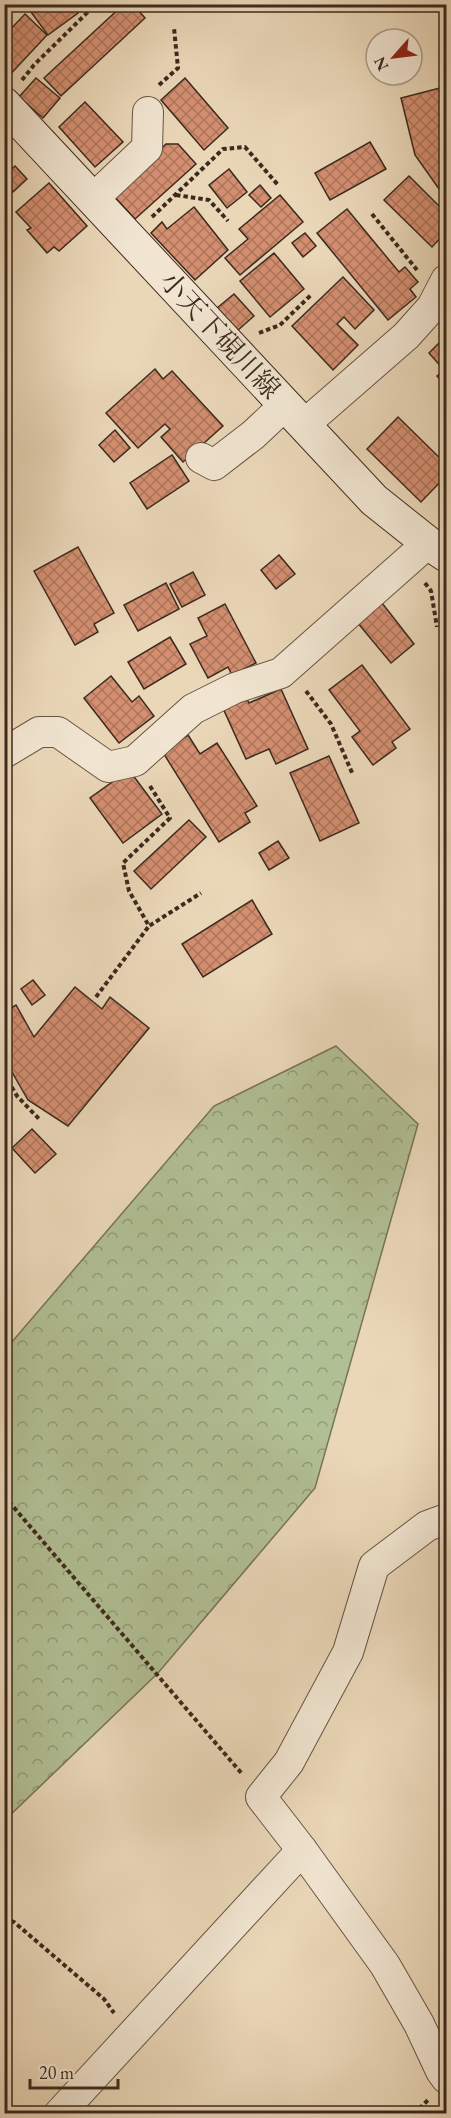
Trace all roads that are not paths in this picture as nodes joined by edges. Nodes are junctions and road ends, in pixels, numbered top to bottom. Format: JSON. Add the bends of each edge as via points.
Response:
{"nodes":[{"id":1,"x":12,"y":93,"type":"edge"},
{"id":2,"x":148,"y":112,"type":"road end"},
{"id":3,"x":93,"y":199,"type":"junction"},
{"id":4,"x":447,"y":280,"type":"edge"},
{"id":5,"x":295,"y":414,"type":"junction"},
{"id":6,"x":201,"y":458,"type":"dead end"},
{"id":7,"x":427,"y":553,"type":"edge"},
{"id":8,"x":4,"y":753,"type":"edge"},
{"id":9,"x":447,"y":1520,"type":"edge"},
{"id":10,"x":302,"y":1850,"type":"junction"},
{"id":11,"x":447,"y":2078,"type":"edge"},
{"id":12,"x":59,"y":2114,"type":"edge"}],
"edges":[{"from":1,"to":3,"type":"main road","name":"小天下硯川線"},
{"from":2,"to":3,"type":"street","via":[[147,148]]},
{"from":3,"to":5,"type":"main road","name":"小天下硯川線"},
{"from":4,"to":5,"type":"street","via":[[432,307],[406,336]]},
{"from":5,"to":6,"type":"street","via":[[253,435],[214,465]]},
{"from":5,"to":7,"type":"main road","name":"小天下硯川線"},
{"from":7,"to":8,"type":"street","via":[[281,672],[235,688],[193,710],[135,761],[108,767],[58,732],[39,732]]},
{"from":9,"to":10,"type":"street","via":[[427,1526],[374,1566],[348,1652],[289,1762],[261,1797]]},
{"from":10,"to":11,"type":"street","via":[[385,1965]]},
{"from":10,"to":12,"type":"street"}]}
